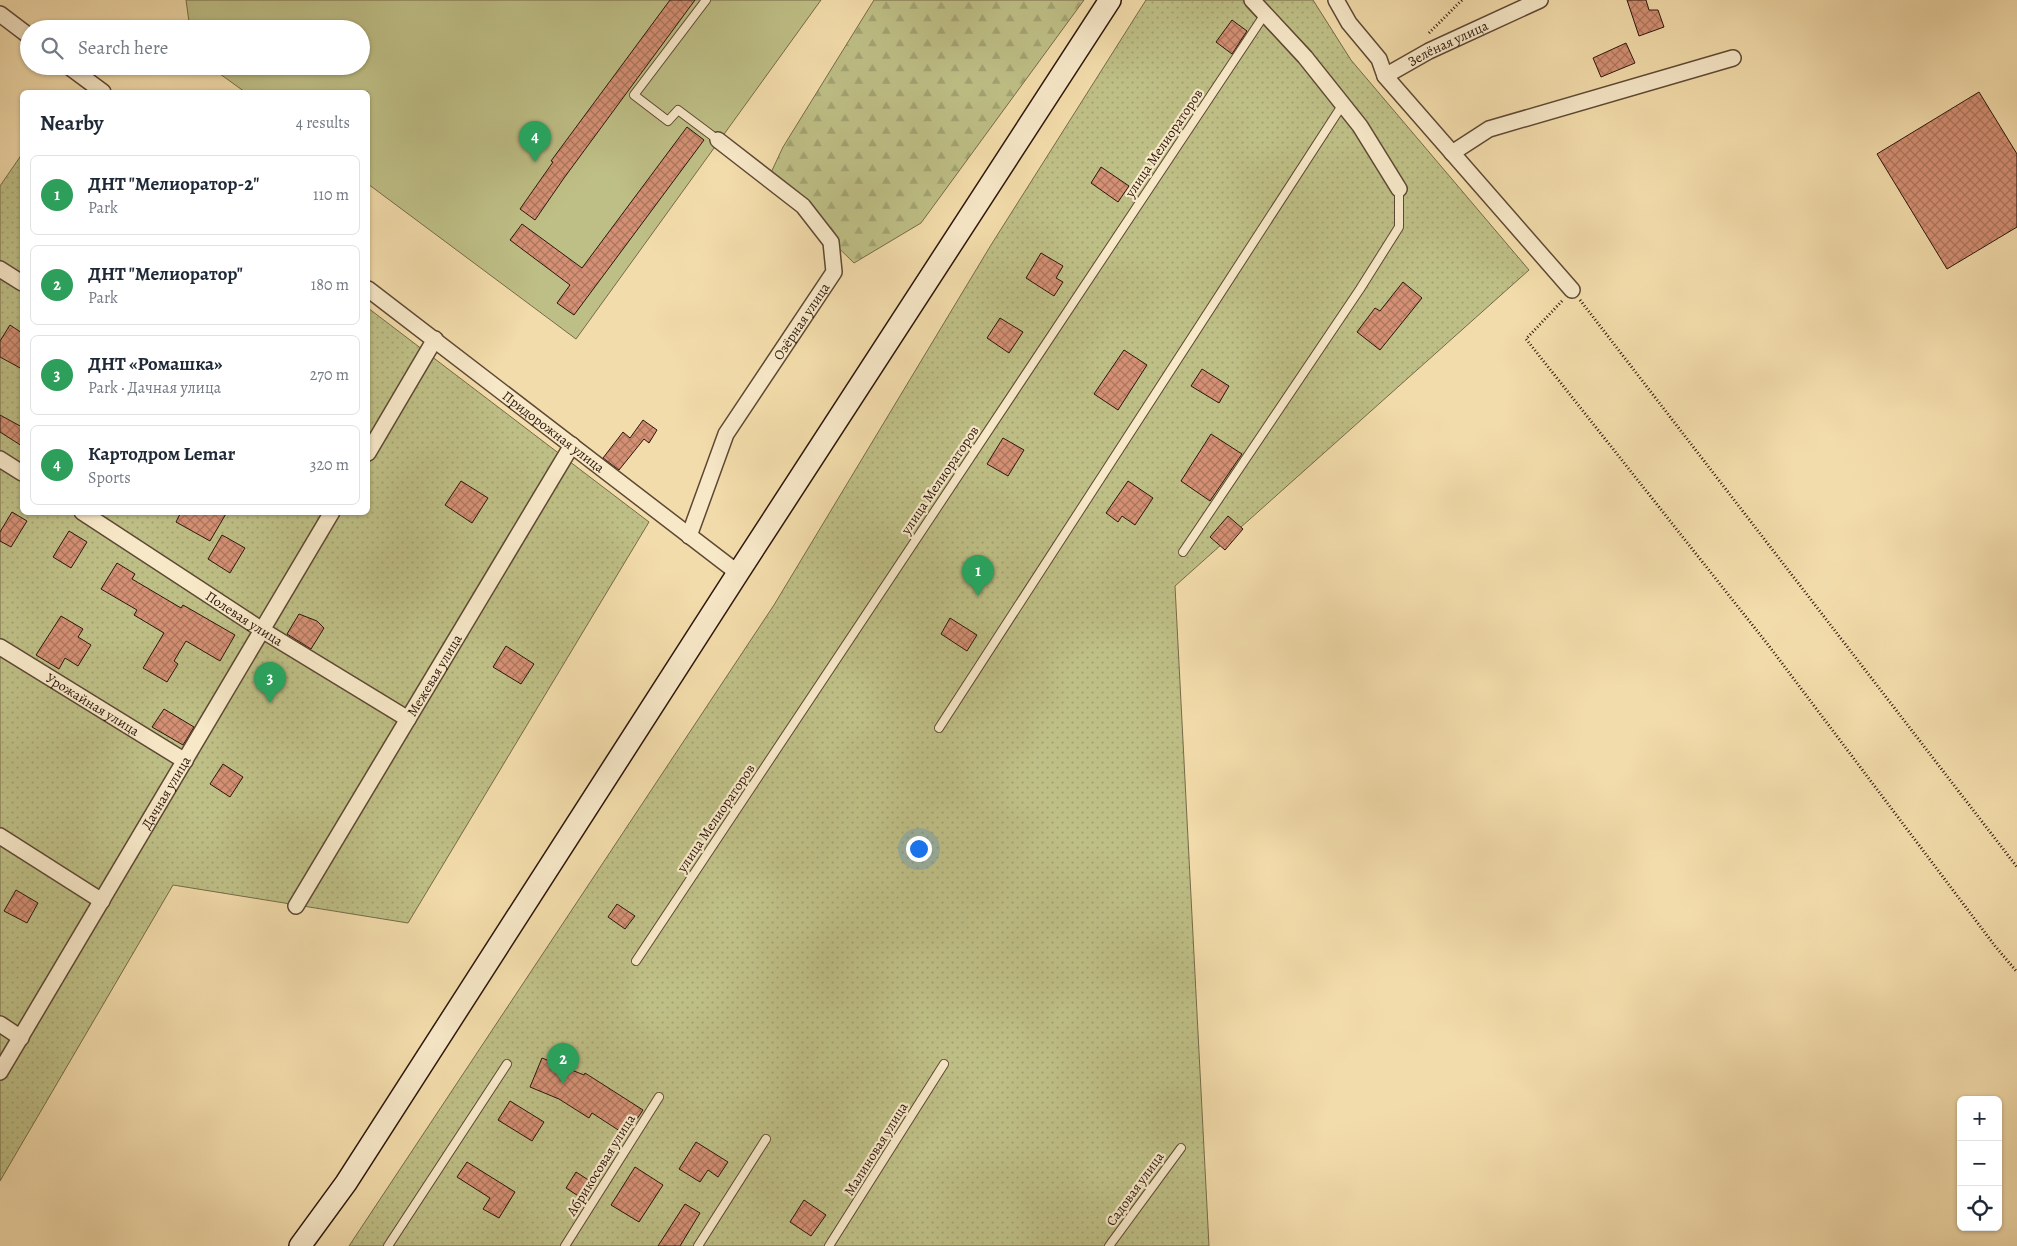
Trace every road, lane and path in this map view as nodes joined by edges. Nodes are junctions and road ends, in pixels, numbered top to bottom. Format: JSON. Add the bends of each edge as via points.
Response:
{"nodes":[{"id":1,"x":706,"y":0,"type":"edge"},
{"id":2,"x":1110,"y":0,"type":"edge"},
{"id":3,"x":1252,"y":0,"type":"edge"},
{"id":4,"x":1336,"y":0,"type":"edge"},
{"id":5,"x":1462,"y":0,"type":"edge"},
{"id":6,"x":1540,"y":0,"type":"edge"},
{"id":7,"x":0,"y":14,"type":"edge"},
{"id":8,"x":1265,"y":14,"type":"junction"},
{"id":9,"x":20,"y":29,"type":"edge"},
{"id":10,"x":1430,"y":51,"type":"junction"},
{"id":11,"x":1733,"y":58,"type":"dead end"},
{"id":12,"x":80,"y":75,"type":"edge"},
{"id":13,"x":1385,"y":76,"type":"junction"},
{"id":14,"x":100,"y":90,"type":"edge"},
{"id":15,"x":1343,"y":104,"type":"junction"},
{"id":16,"x":718,"y":140,"type":"joint"},
{"id":17,"x":1452,"y":152,"type":"junction"},
{"id":18,"x":1399,"y":190,"type":"joint"},
{"id":19,"x":0,"y":269,"type":"edge"},
{"id":20,"x":20,"y":282,"type":"edge"},
{"id":21,"x":370,"y":290,"type":"edge"},
{"id":22,"x":1572,"y":290,"type":"junction"},
{"id":23,"x":435,"y":339,"type":"junction"},
{"id":24,"x":572,"y":445,"type":"junction"},
{"id":25,"x":370,"y":450,"type":"edge"},
{"id":26,"x":0,"y":459,"type":"edge"},
{"id":27,"x":20,"y":472,"type":"edge"},
{"id":28,"x":87,"y":515,"type":"edge"},
{"id":29,"x":330,"y":515,"type":"edge"},
{"id":30,"x":689,"y":536,"type":"junction"},
{"id":31,"x":1183,"y":552,"type":"dead end"},
{"id":32,"x":738,"y":573,"type":"junction"},
{"id":33,"x":262,"y":630,"type":"junction"},
{"id":34,"x":0,"y":648,"type":"edge"},
{"id":35,"x":408,"y":719,"type":"junction"},
{"id":36,"x":939,"y":728,"type":"dead end"},
{"id":37,"x":185,"y":761,"type":"junction"},
{"id":38,"x":0,"y":836,"type":"edge"},
{"id":39,"x":2017,"y":867,"type":"edge"},
{"id":40,"x":102,"y":900,"type":"junction"},
{"id":41,"x":296,"y":906,"type":"dead end"},
{"id":42,"x":636,"y":961,"type":"dead end"},
{"id":43,"x":2017,"y":972,"type":"edge"},
{"id":44,"x":0,"y":1024,"type":"edge"},
{"id":45,"x":21,"y":1038,"type":"junction"},
{"id":46,"x":507,"y":1064,"type":"dead end"},
{"id":47,"x":944,"y":1064,"type":"dead end"},
{"id":48,"x":0,"y":1072,"type":"edge"},
{"id":49,"x":658,"y":1097,"type":"dead end"},
{"id":50,"x":766,"y":1139,"type":"dead end"},
{"id":51,"x":1181,"y":1148,"type":"dead end"},
{"id":52,"x":300,"y":1246,"type":"edge"},
{"id":53,"x":388,"y":1246,"type":"edge"},
{"id":54,"x":565,"y":1246,"type":"edge"},
{"id":55,"x":698,"y":1246,"type":"edge"},
{"id":56,"x":830,"y":1246,"type":"edge"},
{"id":57,"x":1109,"y":1246,"type":"edge"}],
"edges":[{"from":1,"to":16,"type":"lane","via":[[634,95],[668,121],[678,110]]},
{"from":2,"to":32,"type":"main road"},
{"from":3,"to":8,"type":"street"},
{"from":4,"to":13,"type":"street","via":[[1349,24],[1379,59]]},
{"from":5,"to":10,"type":"path","via":[[1424,39]]},
{"from":6,"to":10,"type":"street","name":"Зелёная улица"},
{"from":7,"to":9,"type":"street"},
{"from":8,"to":15,"type":"street","via":[[1305,56]]},
{"from":8,"to":42,"type":"lane","name":"улица Мелиораторов"},
{"from":10,"to":13,"type":"street","name":"Зелёная улица"},
{"from":11,"to":17,"type":"street","via":[[1489,129]]},
{"from":12,"to":14,"type":"street"},
{"from":13,"to":17,"type":"street"},
{"from":15,"to":18,"type":"street"},
{"from":15,"to":36,"type":"lane"},
{"from":16,"to":30,"type":"street","name":"Озёрная улица","via":[[803,206],[831,242],[834,272],[726,434]]},
{"from":17,"to":22,"type":"street"},
{"from":18,"to":31,"type":"lane","via":[[1399,227]]},
{"from":19,"to":20,"type":"street"},
{"from":21,"to":23,"type":"street","name":"Придорожная улица"},
{"from":22,"to":39,"type":"path"},
{"from":22,"to":43,"type":"path","via":[[1526,339],[1763,638]]},
{"from":23,"to":24,"type":"street","name":"Придорожная улица"},
{"from":23,"to":25,"type":"street"},
{"from":24,"to":30,"type":"street","name":"Придорожная улица"},
{"from":24,"to":35,"type":"street","name":"Межевая улица"},
{"from":26,"to":27,"type":"street"},
{"from":28,"to":33,"type":"street","name":"Полевая улица"},
{"from":29,"to":33,"type":"street","name":"Дачная улица"},
{"from":30,"to":32,"type":"street","name":"Придорожная улица"},
{"from":32,"to":52,"type":"main road","via":[[346,1183]]},
{"from":33,"to":35,"type":"street","name":"Полевая улица"},
{"from":33,"to":37,"type":"street","name":"Дачная улица"},
{"from":34,"to":37,"type":"street","name":"Урожайная улица"},
{"from":35,"to":41,"type":"street","name":"Межевая улица"},
{"from":37,"to":40,"type":"street","name":"Дачная улица"},
{"from":38,"to":40,"type":"street"},
{"from":40,"to":45,"type":"street","name":"Дачная улица"},
{"from":44,"to":45,"type":"street"},
{"from":45,"to":48,"type":"street","name":"Дачная улица"},
{"from":46,"to":53,"type":"lane"},
{"from":47,"to":56,"type":"lane","name":"Малиновая улица"},
{"from":49,"to":54,"type":"lane","name":"Абрикосовая улица"},
{"from":50,"to":55,"type":"lane"},
{"from":51,"to":57,"type":"lane","name":"Садовая улица"}]}
